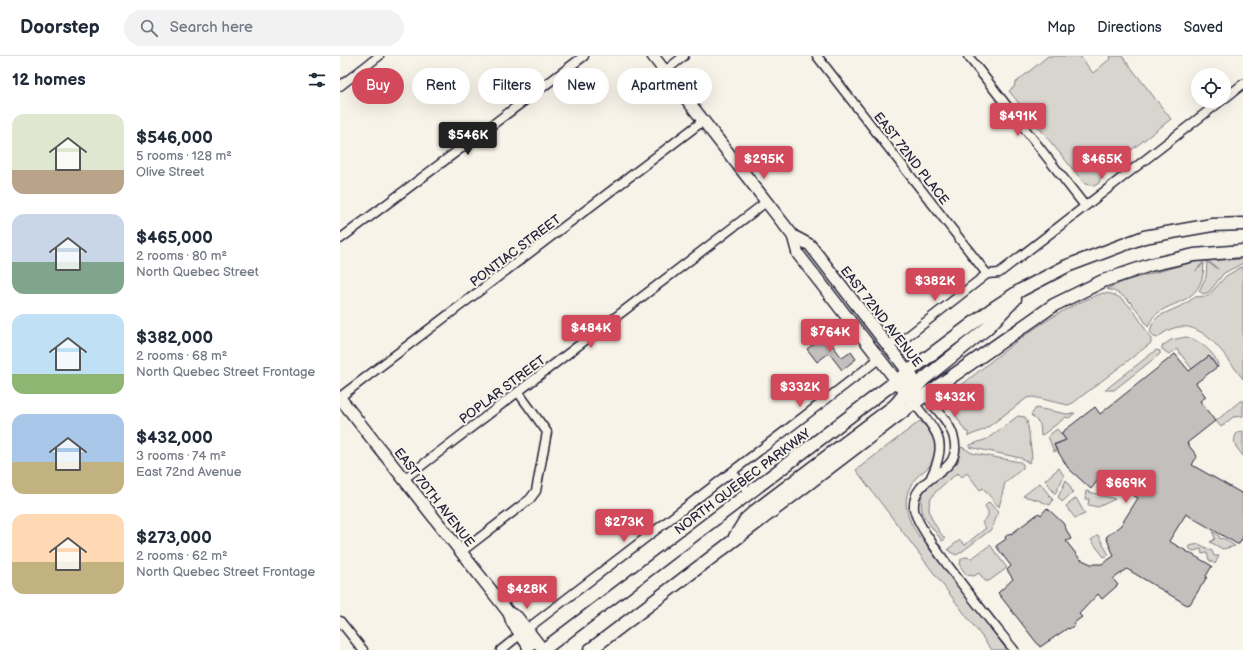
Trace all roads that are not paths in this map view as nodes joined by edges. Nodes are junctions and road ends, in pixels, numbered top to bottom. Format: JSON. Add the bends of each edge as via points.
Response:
{"nodes":[{"id":1,"x":379,"y":56,"type":"edge"},
{"id":2,"x":584,"y":56,"type":"edge"},
{"id":3,"x":653,"y":56,"type":"edge"},
{"id":4,"x":684,"y":56,"type":"edge"},
{"id":5,"x":817,"y":56,"type":"edge"},
{"id":6,"x":968,"y":56,"type":"edge"},
{"id":7,"x":662,"y":68,"type":"edge"},
{"id":8,"x":668,"y":68,"type":"edge"},
{"id":9,"x":1243,"y":84,"type":"edge"},
{"id":10,"x":340,"y":86,"type":"edge"},
{"id":11,"x":1231,"y":93,"type":"edge"},
{"id":12,"x":690,"y":104,"type":"edge"},
{"id":13,"x":1212,"y":108,"type":"edge"},
{"id":14,"x":703,"y":121,"type":"junction"},
{"id":15,"x":766,"y":202,"type":"junction"},
{"id":16,"x":1085,"y":206,"type":"junction"},
{"id":17,"x":1243,"y":224,"type":"edge"},
{"id":18,"x":793,"y":236,"type":"junction"},
{"id":19,"x":340,"y":239,"type":"edge"},
{"id":20,"x":1243,"y":250,"type":"edge"},
{"id":21,"x":988,"y":274,"type":"junction"},
{"id":22,"x":1022,"y":290,"type":"junction"},
{"id":23,"x":886,"y":343,"type":"junction"},
{"id":24,"x":880,"y":358,"type":"junction"},
{"id":25,"x":908,"y":372,"type":"junction"},
{"id":26,"x":897,"y":380,"type":"junction"},
{"id":27,"x":918,"y":385,"type":"junction"},
{"id":28,"x":518,"y":392,"type":"junction"},
{"id":29,"x":905,"y":392,"type":"junction"},
{"id":30,"x":925,"y":395,"type":"junction"},
{"id":31,"x":340,"y":398,"type":"edge"},
{"id":32,"x":914,"y":403,"type":"junction"},
{"id":33,"x":733,"y":473,"type":"junction"},
{"id":34,"x":931,"y":477,"type":"junction"},
{"id":35,"x":404,"y":479,"type":"junction"},
{"id":36,"x":749,"y":493,"type":"junction"},
{"id":37,"x":733,"y":541,"type":"junction"},
{"id":38,"x":461,"y":552,"type":"junction"},
{"id":39,"x":340,"y":621,"type":"edge"},
{"id":40,"x":524,"y":632,"type":"junction"},
{"id":41,"x":363,"y":650,"type":"edge"},
{"id":42,"x":500,"y":650,"type":"edge"},
{"id":43,"x":528,"y":650,"type":"edge"},
{"id":44,"x":543,"y":650,"type":"edge"},
{"id":45,"x":590,"y":650,"type":"edge"},
{"id":46,"x":1014,"y":650,"type":"edge"}],
"edges":[{"from":1,"to":10,"type":"street"},
{"from":2,"to":19,"type":"street"},
{"from":3,"to":7,"type":"main road","name":"EAST 72ND AVENUE"},
{"from":4,"to":8,"type":"street"},
{"from":5,"to":21,"type":"street","name":"EAST 72ND PLACE"},
{"from":6,"to":16,"type":"street"},
{"from":9,"to":11,"type":"street"},
{"from":12,"to":14,"type":"main road","name":"EAST 72ND AVENUE"},
{"from":13,"to":16,"type":"street"},
{"from":14,"to":15,"type":"main road","name":"EAST 72ND AVENUE"},
{"from":14,"to":31,"type":"street","name":"PONTIAC STREET"},
{"from":15,"to":18,"type":"main road","name":"EAST 72ND AVENUE"},
{"from":15,"to":28,"type":"street","name":"POPLAR STREET"},
{"from":16,"to":21,"type":"street","via":[[998,273]]},
{"from":17,"to":22,"type":"main road","name":"NORTH QUEBEC PARKWAY","via":[[1212,224],[1144,237],[1067,266]]},
{"from":18,"to":23,"type":"main road","name":"EAST 72ND AVENUE","via":[[810,246]]},
{"from":18,"to":24,"type":"main road","name":"EAST 72ND AVENUE","via":[[798,254]]},
{"from":20,"to":30,"type":"main road","via":[[1194,255],[1162,262],[1127,272],[1064,298]]},
{"from":21,"to":23,"type":"street","via":[[904,339]]},
{"from":22,"to":25,"type":"main road","name":"NORTH QUEBEC PARKWAY"},
{"from":22,"to":27,"type":"main road","via":[[994,322]]},
{"from":23,"to":25,"type":"main road","name":"EAST 72ND AVENUE"},
{"from":24,"to":26,"type":"main road","name":"EAST 72ND AVENUE"},
{"from":24,"to":33,"type":"street"},
{"from":25,"to":26,"type":"main road","name":"NORTH QUEBEC PARKWAY"},
{"from":25,"to":27,"type":"main road","name":"EAST 72ND AVENUE"},
{"from":25,"to":29,"type":"main road","via":[[909,384]]},
{"from":26,"to":29,"type":"main road","name":"EAST 72ND AVENUE"},
{"from":26,"to":36,"type":"main road","name":"NORTH QUEBEC PARKWAY"},
{"from":27,"to":30,"type":"main road","name":"EAST 72ND AVENUE"},
{"from":27,"to":32,"type":"main road","via":[[914,392]]},
{"from":28,"to":35,"type":"street","name":"POPLAR STREET"},
{"from":28,"to":38,"type":"street","via":[[547,432],[536,491],[530,499]]},
{"from":29,"to":32,"type":"main road","name":"EAST 72ND AVENUE"},
{"from":29,"to":37,"type":"main road","via":[[894,406],[755,511],[742,524]]},
{"from":30,"to":32,"type":"main road"},
{"from":30,"to":34,"type":"street","name":"EAST 72ND AVENUE","via":[[948,425],[954,444],[950,466]]},
{"from":31,"to":35,"type":"main road","name":"EAST 70TH AVENUE"},
{"from":32,"to":34,"type":"street","name":"EAST 72ND AVENUE","via":[[933,428],[939,441],[939,461]]},
{"from":32,"to":37,"type":"main road"},
{"from":33,"to":36,"type":"street"},
{"from":33,"to":40,"type":"street"},
{"from":34,"to":46,"type":"street","name":"EAST 72ND AVENUE","via":[[917,494],[914,509],[918,521],[948,565]]},
{"from":35,"to":38,"type":"main road","name":"EAST 70TH AVENUE"},
{"from":36,"to":44,"type":"main road","name":"NORTH QUEBEC PARKWAY"},
{"from":37,"to":45,"type":"main road"},
{"from":38,"to":40,"type":"main road","name":"EAST 70TH AVENUE","via":[[509,613],[512,622]]},
{"from":39,"to":41,"type":"street"},
{"from":40,"to":42,"type":"street"},
{"from":40,"to":43,"type":"main road","name":"EAST 70TH AVENUE"},
{"from":40,"to":44,"type":"main road","name":"EAST 70TH AVENUE"}]}
